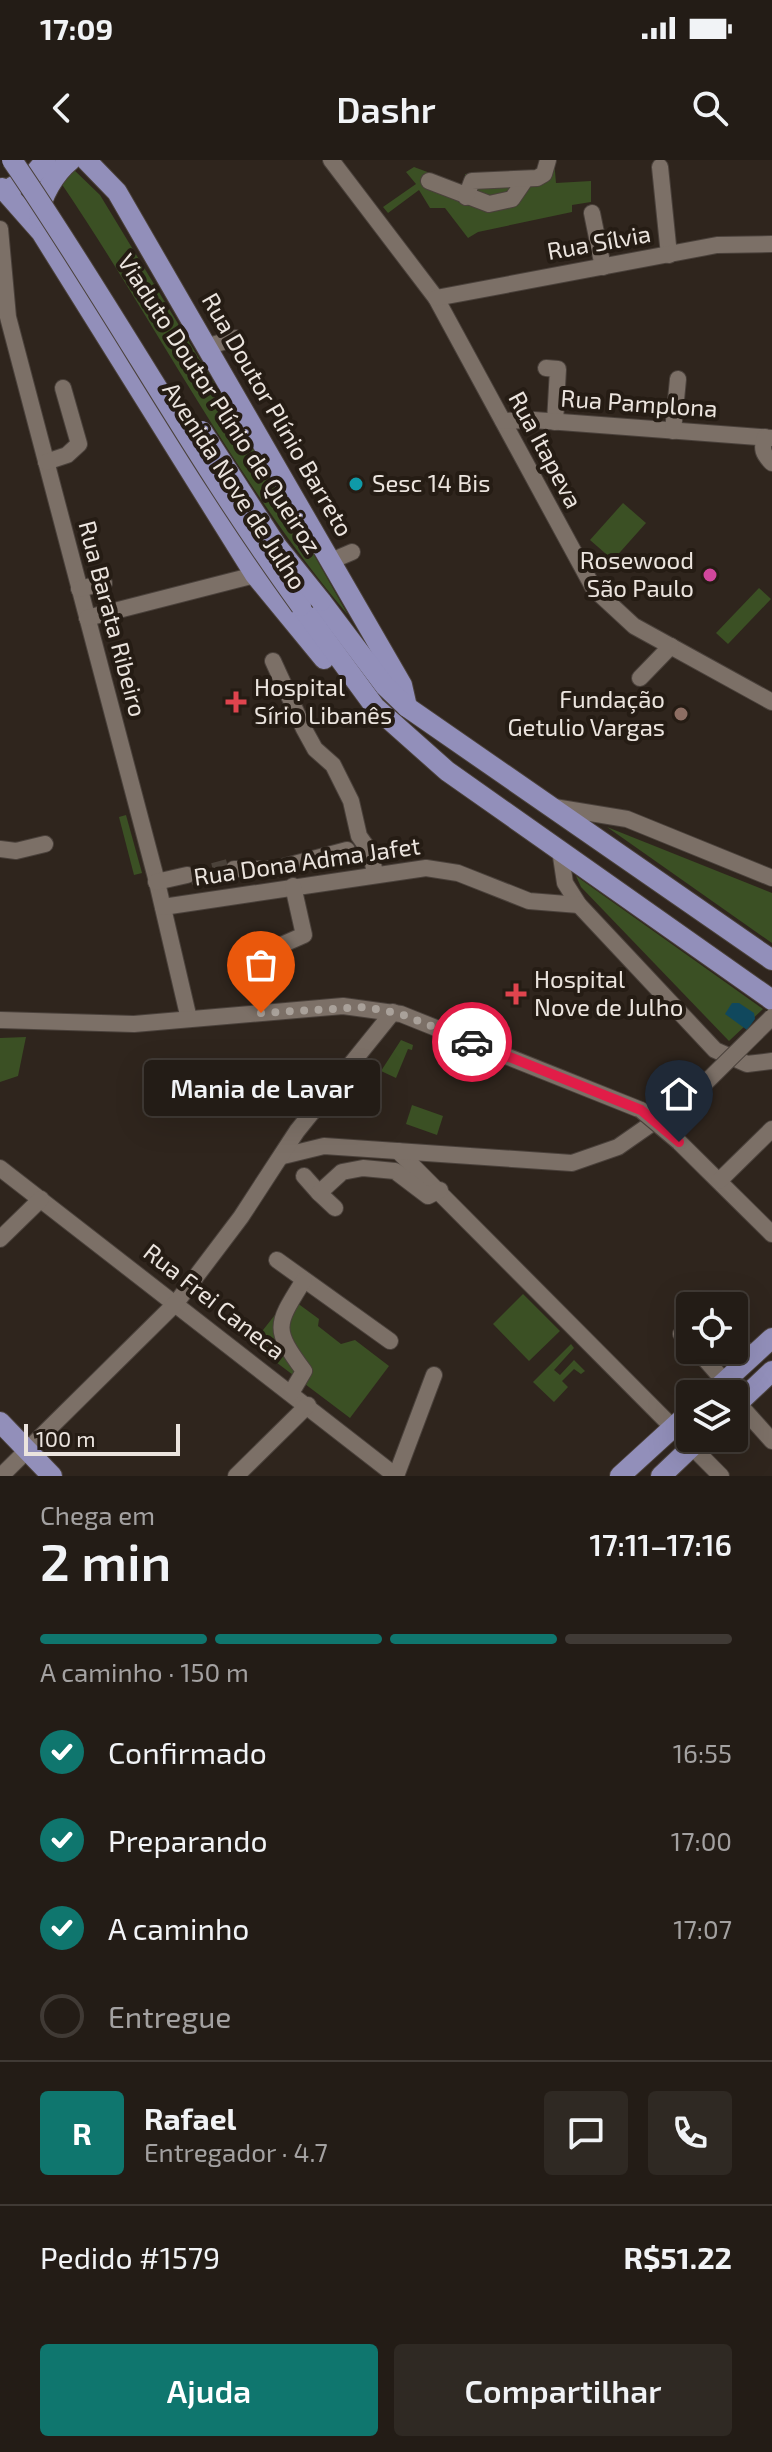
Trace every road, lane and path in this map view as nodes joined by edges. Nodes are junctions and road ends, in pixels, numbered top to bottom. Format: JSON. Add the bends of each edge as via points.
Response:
{"nodes":[{"id":1,"x":12,"y":160,"type":"edge"},
{"id":2,"x":26,"y":160,"type":"edge"},
{"id":3,"x":46,"y":160,"type":"edge"},
{"id":4,"x":71,"y":160,"type":"edge"},
{"id":5,"x":79,"y":160,"type":"edge"},
{"id":6,"x":86,"y":160,"type":"edge"},
{"id":7,"x":331,"y":160,"type":"edge"},
{"id":8,"x":548,"y":160,"type":"edge"},
{"id":9,"x":660,"y":167,"type":"dead end"},
{"id":10,"x":525,"y":180,"type":"junction"},
{"id":11,"x":429,"y":181,"type":"dead end"},
{"id":12,"x":1,"y":189,"type":"edge"},
{"id":13,"x":466,"y":197,"type":"junction"},
{"id":14,"x":592,"y":213,"type":"dead end"},
{"id":15,"x":0,"y":229,"type":"edge"},
{"id":16,"x":41,"y":232,"type":"junction"},
{"id":17,"x":772,"y":244,"type":"edge"},
{"id":18,"x":669,"y":255,"type":"junction"},
{"id":19,"x":603,"y":267,"type":"junction"},
{"id":20,"x":436,"y":298,"type":"junction"},
{"id":21,"x":4,"y":318,"type":"edge"},
{"id":22,"x":236,"y":338,"type":"dead end"},
{"id":23,"x":209,"y":346,"type":"junction"},
{"id":24,"x":558,"y":368,"type":"dead end"},
{"id":25,"x":678,"y":379,"type":"dead end"},
{"id":26,"x":63,"y":388,"type":"dead end"},
{"id":27,"x":503,"y":421,"type":"junction"},
{"id":28,"x":555,"y":422,"type":"junction"},
{"id":29,"x":673,"y":431,"type":"junction"},
{"id":30,"x":769,"y":437,"type":"edge"},
{"id":31,"x":46,"y":462,"type":"junction"},
{"id":32,"x":772,"y":463,"type":"edge"},
{"id":33,"x":352,"y":552,"type":"dead end"},
{"id":34,"x":331,"y":561,"type":"junction"},
{"id":35,"x":255,"y":575,"type":"junction"},
{"id":36,"x":100,"y":580,"type":"dead end"},
{"id":37,"x":78,"y":585,"type":"junction"},
{"id":38,"x":311,"y":603,"type":"junction"},
{"id":39,"x":87,"y":618,"type":"junction"},
{"id":40,"x":671,"y":646,"type":"junction"},
{"id":41,"x":273,"y":661,"type":"dead end"},
{"id":42,"x":640,"y":678,"type":"dead end"},
{"id":43,"x":353,"y":679,"type":"junction"},
{"id":44,"x":772,"y":702,"type":"edge"},
{"id":45,"x":407,"y":707,"type":"junction"},
{"id":46,"x":551,"y":807,"type":"junction"},
{"id":47,"x":45,"y":844,"type":"dead end"},
{"id":48,"x":356,"y":847,"type":"junction"},
{"id":49,"x":0,"y":849,"type":"edge"},
{"id":50,"x":560,"y":850,"type":"junction"},
{"id":51,"x":375,"y":874,"type":"junction"},
{"id":52,"x":353,"y":878,"type":"junction"},
{"id":53,"x":772,"y":878,"type":"edge"},
{"id":54,"x":156,"y":882,"type":"junction"},
{"id":55,"x":565,"y":883,"type":"junction"},
{"id":56,"x":293,"y":886,"type":"junction"},
{"id":57,"x":256,"y":893,"type":"junction"},
{"id":58,"x":548,"y":903,"type":"junction"},
{"id":59,"x":180,"y":904,"type":"junction"},
{"id":60,"x":579,"y":905,"type":"junction"},
{"id":61,"x":163,"y":907,"type":"junction"},
{"id":62,"x":772,"y":960,"type":"edge"},
{"id":63,"x":272,"y":972,"type":"dead end"},
{"id":64,"x":772,"y":1000,"type":"edge"},
{"id":65,"x":393,"y":1012,"type":"junction"},
{"id":66,"x":772,"y":1017,"type":"edge"},
{"id":67,"x":1,"y":1018,"type":"edge"},
{"id":68,"x":189,"y":1019,"type":"junction"},
{"id":69,"x":772,"y":1061,"type":"edge"},
{"id":70,"x":312,"y":1113,"type":"junction"},
{"id":71,"x":772,"y":1129,"type":"edge"},
{"id":72,"x":324,"y":1146,"type":"junction"},
{"id":73,"x":370,"y":1149,"type":"junction"},
{"id":74,"x":398,"y":1151,"type":"junction"},
{"id":75,"x":283,"y":1156,"type":"junction"},
{"id":76,"x":0,"y":1168,"type":"edge"},
{"id":77,"x":363,"y":1168,"type":"junction"},
{"id":78,"x":304,"y":1176,"type":"dead end"},
{"id":79,"x":719,"y":1181,"type":"junction"},
{"id":80,"x":440,"y":1190,"type":"junction"},
{"id":81,"x":319,"y":1193,"type":"junction"},
{"id":82,"x":41,"y":1199,"type":"junction"},
{"id":83,"x":335,"y":1208,"type":"dead end"},
{"id":84,"x":772,"y":1234,"type":"edge"},
{"id":85,"x":0,"y":1239,"type":"edge"},
{"id":86,"x":277,"y":1260,"type":"dead end"},
{"id":87,"x":304,"y":1280,"type":"junction"},
{"id":88,"x":176,"y":1303,"type":"junction"},
{"id":89,"x":772,"y":1338,"type":"edge"},
{"id":90,"x":390,"y":1341,"type":"dead end"},
{"id":91,"x":748,"y":1353,"type":"edge"},
{"id":92,"x":752,"y":1357,"type":"junction"},
{"id":93,"x":772,"y":1371,"type":"edge"},
{"id":94,"x":434,"y":1375,"type":"dead end"},
{"id":95,"x":727,"y":1380,"type":"edge"},
{"id":96,"x":291,"y":1393,"type":"junction"},
{"id":97,"x":748,"y":1394,"type":"edge"},
{"id":98,"x":308,"y":1405,"type":"junction"},
{"id":99,"x":748,"y":1417,"type":"edge"},
{"id":100,"x":0,"y":1422,"type":"edge"},
{"id":101,"x":676,"y":1423,"type":"edge"},
{"id":102,"x":672,"y":1426,"type":"junction"},
{"id":103,"x":676,"y":1429,"type":"edge"},
{"id":104,"x":772,"y":1441,"type":"edge"},
{"id":105,"x":27,"y":1450,"type":"junction"},
{"id":106,"x":686,"y":1452,"type":"edge"},
{"id":107,"x":703,"y":1452,"type":"edge"},
{"id":108,"x":1,"y":1476,"type":"edge"},
{"id":109,"x":52,"y":1476,"type":"edge"},
{"id":110,"x":236,"y":1476,"type":"edge"},
{"id":111,"x":396,"y":1476,"type":"edge"},
{"id":112,"x":620,"y":1476,"type":"edge"},
{"id":113,"x":661,"y":1476,"type":"edge"},
{"id":114,"x":721,"y":1476,"type":"edge"}],
"edges":[{"from":1,"to":38,"type":"main road","name":"Viaduto Doutor Plínio de Queiroz","bridge":true,"via":[[82,262],[253,538]]},
{"from":2,"to":38,"type":"main road","name":"Viaduto Doutor Plínio de Queiroz","bridge":true},
{"from":3,"to":12,"type":"main road","via":[[26,180]]},
{"from":4,"to":16,"type":"main road","via":[[39,207]]},
{"from":5,"to":6,"type":"main road"},
{"from":6,"to":23,"type":"main road","name":"Rua Doutor Plínio Barreto","via":[[117,192]]},
{"from":7,"to":20,"type":"street","name":"Rua Itapeva"},
{"from":8,"to":10,"type":"street","via":[[544,174]]},
{"from":9,"to":18,"type":"street"},
{"from":10,"to":13,"type":"street","via":[[472,181]]},
{"from":10,"to":13,"type":"street","via":[[512,199],[503,202]]},
{"from":11,"to":13,"type":"street"},
{"from":12,"to":16,"type":"main road","name":"Avenida Nove de Julho"},
{"from":14,"to":19,"type":"street"},
{"from":15,"to":21,"type":"street","name":"Rua Barata Ribeiro"},
{"from":16,"to":35,"type":"main road","name":"Avenida Nove de Julho"},
{"from":17,"to":18,"type":"street","name":"Rua Sílvia","via":[[736,242]]},
{"from":18,"to":19,"type":"street","name":"Rua Sílvia"},
{"from":19,"to":20,"type":"street","name":"Rua Sílvia"},
{"from":20,"to":27,"type":"street","name":"Rua Itapeva"},
{"from":21,"to":31,"type":"street","name":"Rua Barata Ribeiro"},
{"from":22,"to":23,"type":"street"},
{"from":23,"to":34,"type":"main road","name":"Rua Doutor Plínio Barreto"},
{"from":24,"to":28,"type":"street"},
{"from":25,"to":29,"type":"street"},
{"from":26,"to":31,"type":"street","via":[[79,444]]},
{"from":27,"to":28,"type":"street","name":"Rua Pamplona"},
{"from":27,"to":40,"type":"street","name":"Rua Itapeva","via":[[594,589],[620,616]]},
{"from":28,"to":29,"type":"street","name":"Rua Pamplona"},
{"from":29,"to":30,"type":"street","name":"Rua Pamplona"},
{"from":30,"to":32,"type":"street","via":[[762,446]]},
{"from":31,"to":37,"type":"street","name":"Rua Barata Ribeiro"},
{"from":33,"to":34,"type":"street"},
{"from":34,"to":45,"type":"main road","name":"Rua Doutor Plínio Barreto","via":[[402,685]]},
{"from":35,"to":39,"type":"street"},
{"from":35,"to":43,"type":"main road","name":"Avenida Nove de Julho","via":[[335,672]]},
{"from":36,"to":37,"type":"street"},
{"from":37,"to":39,"type":"street","name":"Rua Barata Ribeiro"},
{"from":38,"to":43,"type":"main road","name":"Viaduto Doutor Plínio de Queiroz"},
{"from":38,"to":45,"type":"main road","name":"Viaduto Doutor Plínio de Queiroz"},
{"from":39,"to":54,"type":"street","name":"Rua Barata Ribeiro"},
{"from":40,"to":42,"type":"street"},
{"from":40,"to":44,"type":"street","name":"Rua Itapeva"},
{"from":41,"to":48,"type":"street","via":[[315,749],[333,765],[351,801]]},
{"from":43,"to":50,"type":"main road","name":"Avenida Nove de Julho","via":[[375,707],[447,771]]},
{"from":45,"to":46,"type":"main road"},
{"from":46,"to":53,"type":"street","via":[[627,819]]},
{"from":46,"to":62,"type":"main road"},
{"from":47,"to":49,"type":"street"},
{"from":48,"to":51,"type":"street"},
{"from":48,"to":52,"type":"street"},
{"from":48,"to":57,"type":"street","via":[[275,869],[231,868]]},
{"from":50,"to":55,"type":"street"},
{"from":50,"to":64,"type":"main road","name":"Avenida Nove de Julho"},
{"from":51,"to":52,"type":"street","name":"Rua Dona Adma Jafet"},
{"from":51,"to":58,"type":"street","name":"Rua Dona Adma Jafet","via":[[437,869],[518,898]]},
{"from":52,"to":56,"type":"street","name":"Rua Dona Adma Jafet"},
{"from":54,"to":59,"type":"street","via":[[188,876]]},
{"from":54,"to":61,"type":"street","name":"Rua Barata Ribeiro"},
{"from":55,"to":58,"type":"street"},
{"from":55,"to":60,"type":"street"},
{"from":56,"to":57,"type":"street","name":"Rua Dona Adma Jafet"},
{"from":56,"to":63,"type":"street","via":[[304,935],[270,950]]},
{"from":57,"to":59,"type":"street","name":"Rua Dona Adma Jafet"},
{"from":58,"to":60,"type":"street","name":"Rua Dona Adma Jafet"},
{"from":59,"to":61,"type":"street","name":"Rua Dona Adma Jafet"},
{"from":60,"to":69,"type":"street","via":[[715,1050],[747,1064]]},
{"from":61,"to":68,"type":"street","name":"Rua Barata Ribeiro"},
{"from":65,"to":68,"type":"street","via":[[343,1006]]},
{"from":65,"to":70,"type":"street"},
{"from":65,"to":79,"type":"street","bridge":true,"via":[[641,1110]]},
{"from":66,"to":74,"type":"street","bridge":true,"via":[[694,1094],[618,1147],[572,1163]]},
{"from":67,"to":68,"type":"street","via":[[134,1024]]},
{"from":70,"to":72,"type":"street","via":[[311,1133]]},
{"from":70,"to":75,"type":"street"},
{"from":71,"to":79,"type":"street"},
{"from":72,"to":73,"type":"street"},
{"from":72,"to":75,"type":"street"},
{"from":73,"to":74,"type":"street"},
{"from":73,"to":77,"type":"street","via":[[371,1160]]},
{"from":74,"to":80,"type":"street"},
{"from":75,"to":88,"type":"street"},
{"from":76,"to":82,"type":"street","name":"Rua Frei Caneca"},
{"from":77,"to":80,"type":"street","via":[[395,1171],[428,1196]]},
{"from":77,"to":81,"type":"street","via":[[342,1172]]},
{"from":78,"to":81,"type":"street"},
{"from":79,"to":84,"type":"street"},
{"from":80,"to":102,"type":"street"},
{"from":81,"to":83,"type":"street"},
{"from":82,"to":85,"type":"street"},
{"from":82,"to":88,"type":"street","name":"Rua Frei Caneca"},
{"from":86,"to":87,"type":"street"},
{"from":87,"to":90,"type":"street"},
{"from":87,"to":96,"type":"street","via":[[281,1328],[283,1344],[304,1371]]},
{"from":88,"to":96,"type":"street","name":"Rua Frei Caneca"},
{"from":88,"to":105,"type":"street"},
{"from":89,"to":92,"type":"main road"},
{"from":91,"to":92,"type":"street"},
{"from":92,"to":95,"type":"main road"},
{"from":93,"to":97,"type":"main road"},
{"from":94,"to":111,"type":"street"},
{"from":96,"to":98,"type":"street","name":"Rua Frei Caneca"},
{"from":98,"to":110,"type":"street"},
{"from":98,"to":111,"type":"street","name":"Rua Frei Caneca"},
{"from":99,"to":104,"type":"street"},
{"from":100,"to":105,"type":"main road"},
{"from":101,"to":102,"type":"main road"},
{"from":102,"to":103,"type":"street"},
{"from":102,"to":112,"type":"main road"},
{"from":105,"to":108,"type":"street"},
{"from":105,"to":109,"type":"main road"},
{"from":106,"to":113,"type":"main road"},
{"from":107,"to":114,"type":"street"}]}
